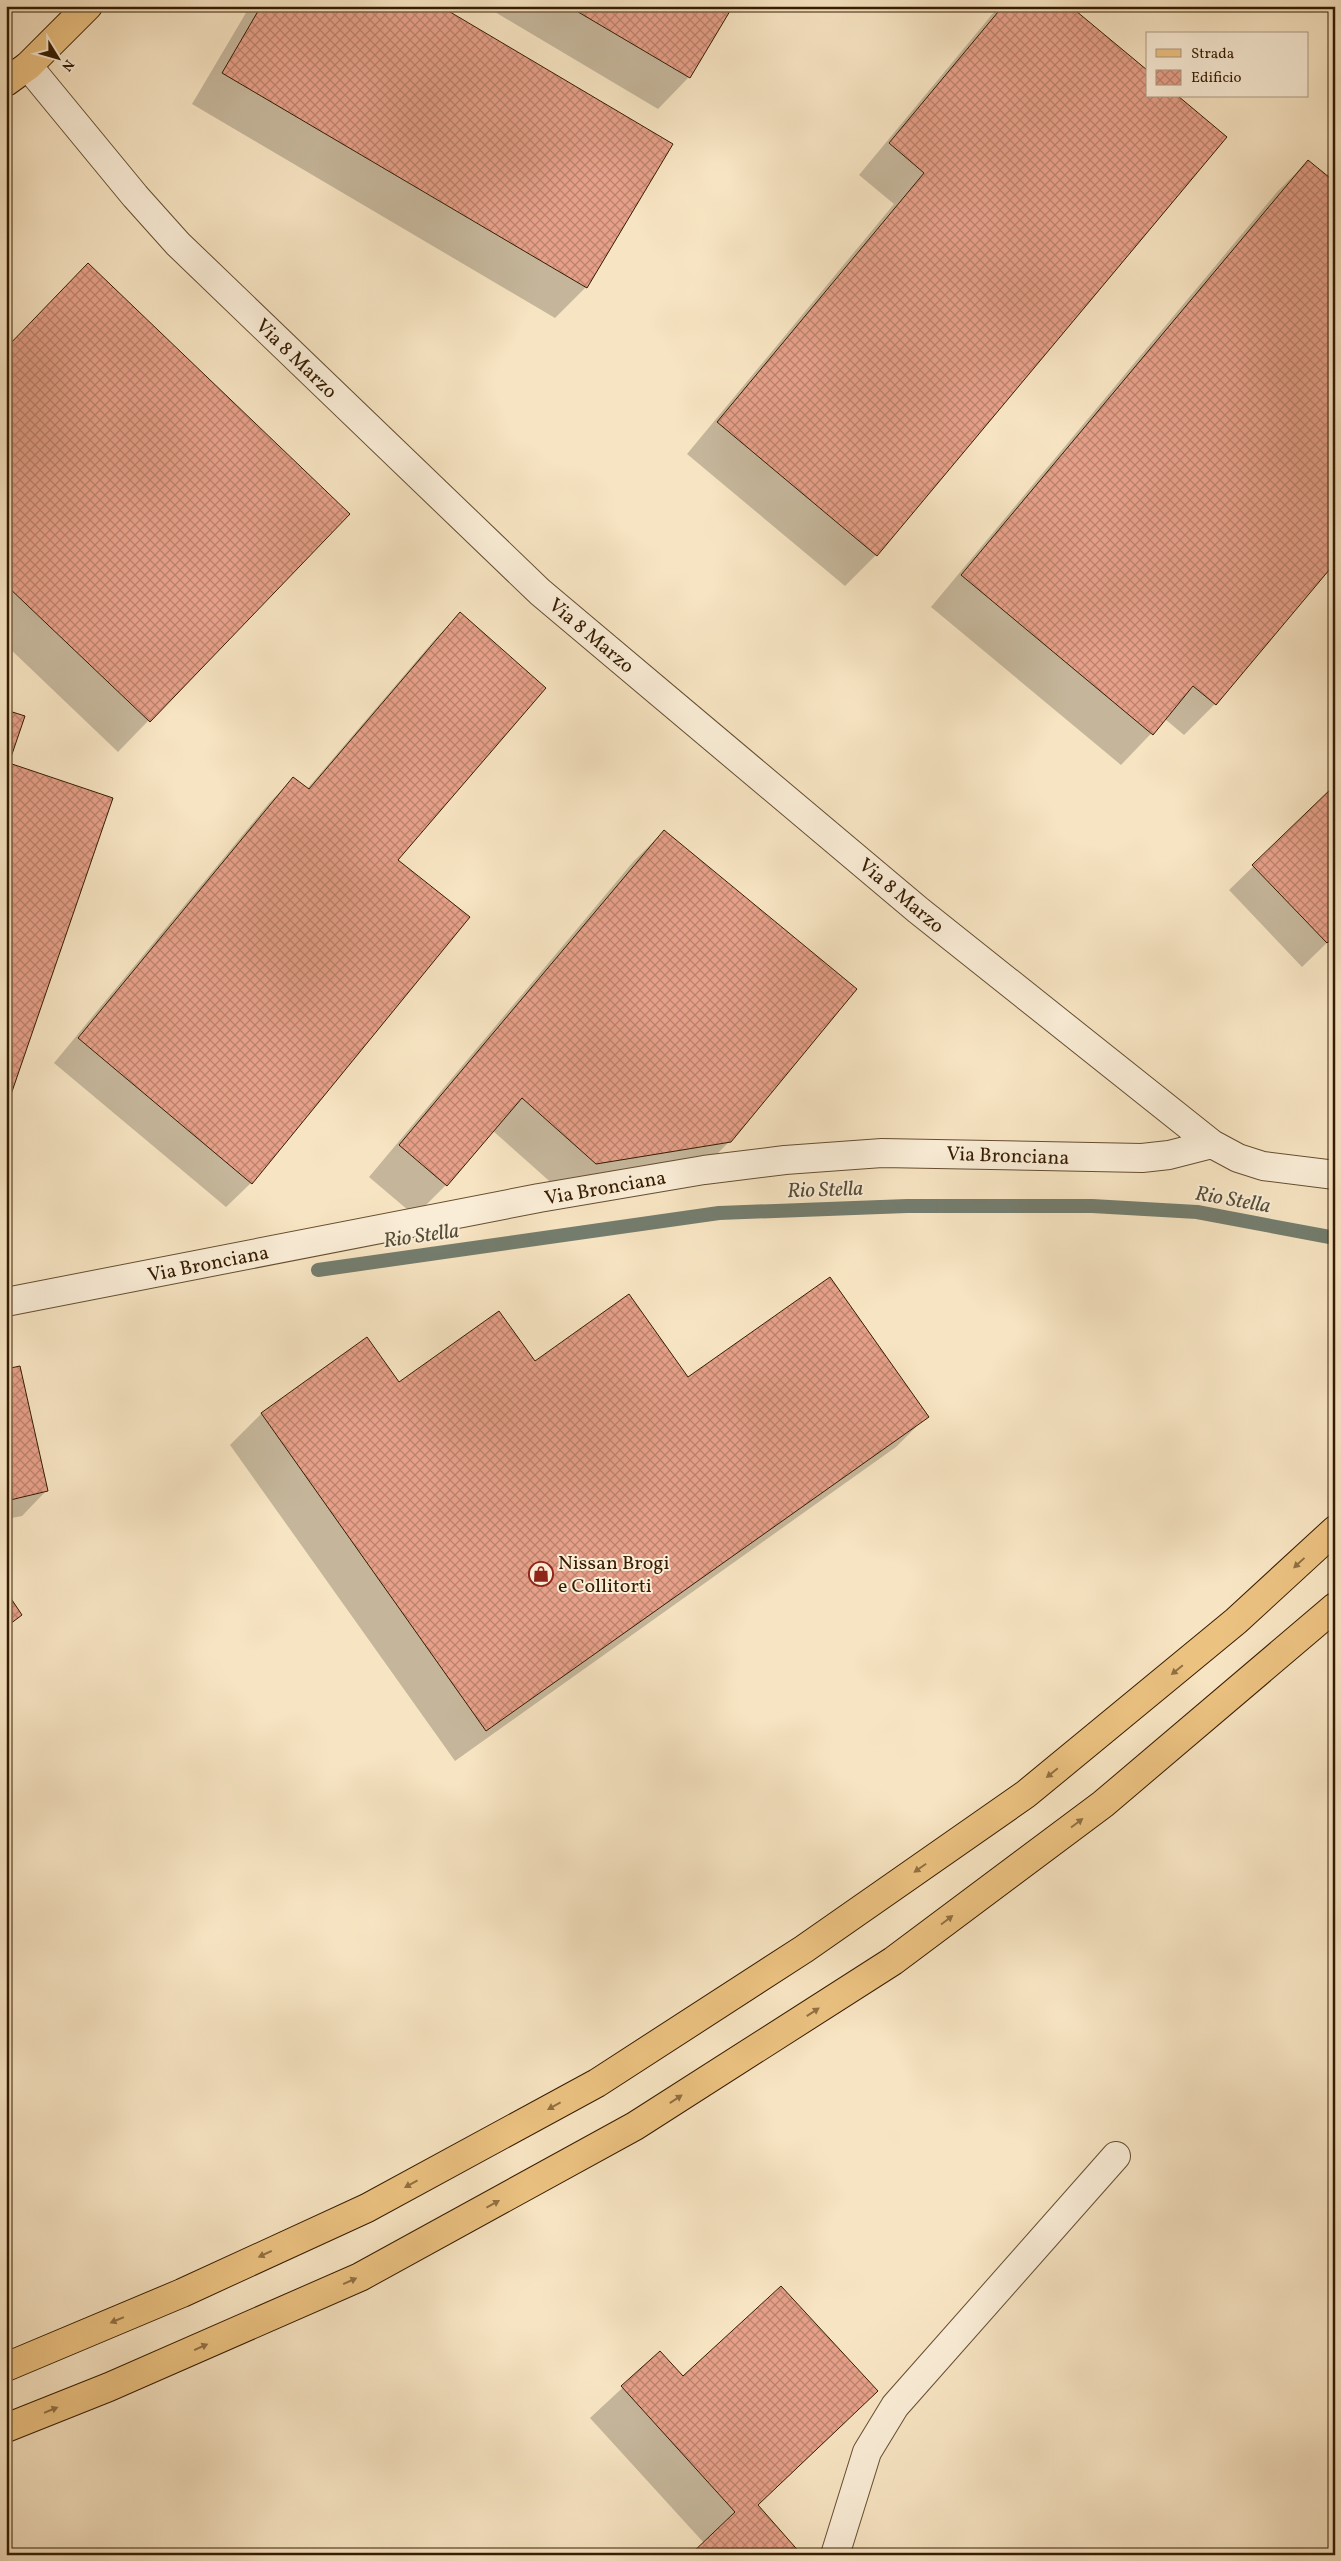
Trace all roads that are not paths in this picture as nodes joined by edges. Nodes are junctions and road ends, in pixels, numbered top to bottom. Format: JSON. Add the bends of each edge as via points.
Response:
{"nodes":[{"id":1,"x":88,"y":6,"type":"edge"},
{"id":2,"x":28,"y":66,"type":"junction"},
{"id":3,"x":6,"y":82,"type":"edge"},
{"id":4,"x":1212,"y":1144,"type":"junction"},
{"id":5,"x":1335,"y":1175,"type":"edge"},
{"id":6,"x":6,"y":1302,"type":"edge"},
{"id":7,"x":1335,"y":1530,"type":"edge"},
{"id":8,"x":1335,"y":1608,"type":"edge"},
{"id":9,"x":1116,"y":2156,"type":"dead end"},
{"id":10,"x":6,"y":2367,"type":"edge"},
{"id":11,"x":6,"y":2428,"type":"edge"},
{"id":12,"x":835,"y":2555,"type":"edge"}],
"edges":[{"from":1,"to":2,"type":"main road"},
{"from":2,"to":3,"type":"main road"},
{"from":2,"to":4,"type":"street","name":"Via 8 Marzo","via":[[178,244],[540,592],[918,910]]},
{"from":4,"to":5,"type":"street","name":"Via 8 Marzo","via":[[1238,1158],[1264,1166]]},
{"from":4,"to":6,"type":"street","name":"Via Bronciana","via":[[1169,1155],[1134,1158],[882,1153],[704,1170],[539,1198]]},
{"from":7,"to":10,"type":"main road","one_way":true,"via":[[1236,1621],[1026,1794],[804,1949],[597,2083],[367,2208],[182,2293]]},
{"from":11,"to":8,"type":"main road","one_way":true,"via":[[109,2387],[360,2277],[635,2126],[893,1961],[1103,1804]]},
{"from":9,"to":12,"type":"street","via":[[895,2406],[868,2452]]}]}
